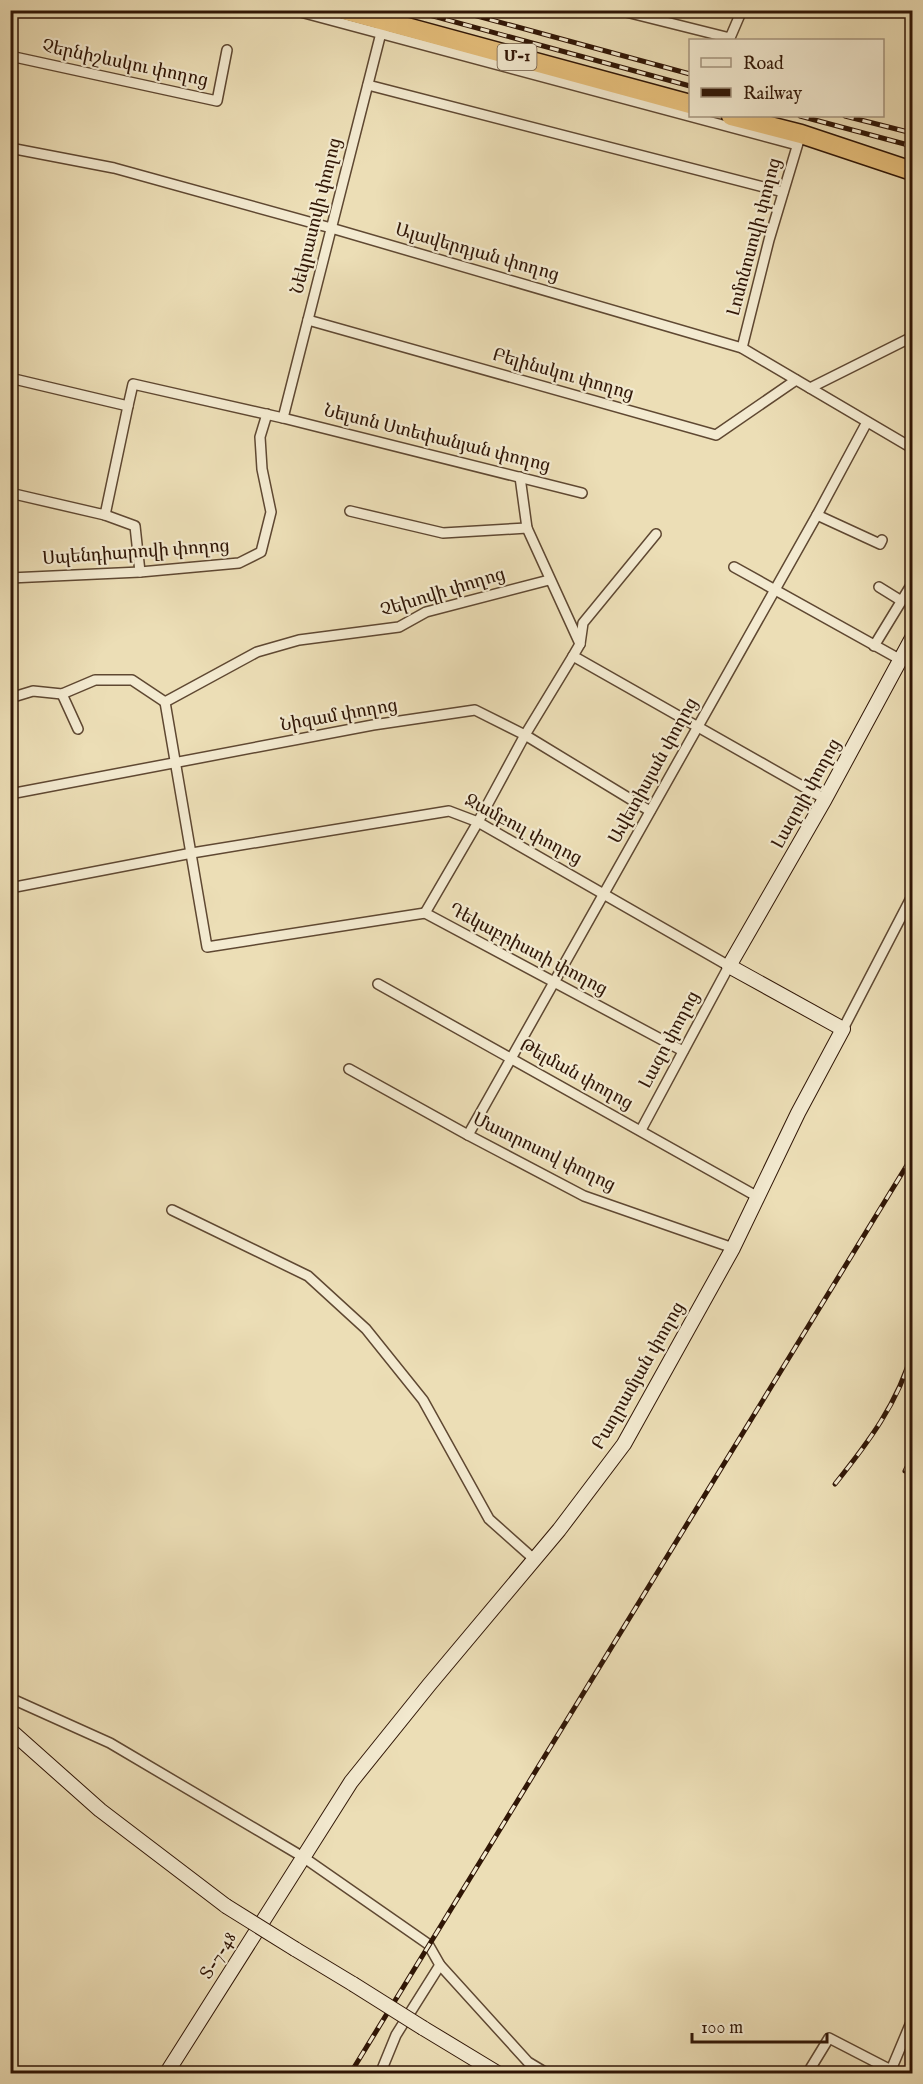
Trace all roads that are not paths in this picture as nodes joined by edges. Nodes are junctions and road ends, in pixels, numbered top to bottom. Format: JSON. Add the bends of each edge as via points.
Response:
{"nodes":[{"id":1,"x":293,"y":10,"type":"edge"},
{"id":2,"x":344,"y":10,"type":"edge"},
{"id":3,"x":618,"y":10,"type":"edge"},
{"id":4,"x":742,"y":10,"type":"edge"},
{"id":5,"x":382,"y":28,"type":"junction"},
{"id":6,"x":227,"y":50,"type":"dead end"},
{"id":7,"x":10,"y":56,"type":"edge"},
{"id":8,"x":368,"y":85,"type":"junction"},
{"id":9,"x":689,"y":104,"type":"edge"},
{"id":10,"x":689,"y":110,"type":"edge"},
{"id":11,"x":713,"y":117,"type":"edge"},
{"id":12,"x":734,"y":117,"type":"edge"},
{"id":13,"x":799,"y":140,"type":"junction"},
{"id":14,"x":10,"y":148,"type":"edge"},
{"id":15,"x":912,"y":171,"type":"edge"},
{"id":16,"x":783,"y":192,"type":"junction"},
{"id":17,"x":331,"y":228,"type":"junction"},
{"id":18,"x":308,"y":321,"type":"junction"},
{"id":19,"x":912,"y":337,"type":"edge"},
{"id":20,"x":742,"y":348,"type":"junction"},
{"id":21,"x":10,"y":378,"type":"edge"},
{"id":22,"x":796,"y":380,"type":"junction"},
{"id":23,"x":810,"y":388,"type":"junction"},
{"id":24,"x":128,"y":406,"type":"junction"},
{"id":25,"x":267,"y":414,"type":"junction"},
{"id":26,"x":283,"y":418,"type":"junction"},
{"id":27,"x":867,"y":422,"type":"junction"},
{"id":28,"x":912,"y":448,"type":"edge"},
{"id":29,"x":520,"y":477,"type":"junction"},
{"id":30,"x":10,"y":493,"type":"edge"},
{"id":31,"x":582,"y":493,"type":"dead end"},
{"id":32,"x":350,"y":511,"type":"dead end"},
{"id":33,"x":105,"y":514,"type":"junction"},
{"id":34,"x":817,"y":515,"type":"junction"},
{"id":35,"x":527,"y":528,"type":"junction"},
{"id":36,"x":656,"y":534,"type":"dead end"},
{"id":37,"x":882,"y":540,"type":"dead end"},
{"id":38,"x":734,"y":567,"type":"dead end"},
{"id":39,"x":140,"y":572,"type":"junction"},
{"id":40,"x":10,"y":578,"type":"edge"},
{"id":41,"x":549,"y":580,"type":"junction"},
{"id":42,"x":879,"y":587,"type":"dead end"},
{"id":43,"x":910,"y":587,"type":"dead end"},
{"id":44,"x":774,"y":591,"type":"junction"},
{"id":45,"x":900,"y":600,"type":"junction"},
{"id":46,"x":912,"y":638,"type":"edge"},
{"id":47,"x":580,"y":644,"type":"junction"},
{"id":48,"x":874,"y":646,"type":"junction"},
{"id":49,"x":573,"y":656,"type":"junction"},
{"id":50,"x":901,"y":660,"type":"junction"},
{"id":51,"x":62,"y":694,"type":"junction"},
{"id":52,"x":10,"y":698,"type":"edge"},
{"id":53,"x":165,"y":702,"type":"junction"},
{"id":54,"x":698,"y":726,"type":"junction"},
{"id":55,"x":78,"y":729,"type":"dead end"},
{"id":56,"x":525,"y":735,"type":"junction"},
{"id":57,"x":176,"y":763,"type":"junction"},
{"id":58,"x":10,"y":794,"type":"edge"},
{"id":59,"x":825,"y":799,"type":"junction"},
{"id":60,"x":650,"y":811,"type":"junction"},
{"id":61,"x":478,"y":822,"type":"junction"},
{"id":62,"x":192,"y":853,"type":"junction"},
{"id":63,"x":10,"y":888,"type":"edge"},
{"id":64,"x":604,"y":893,"type":"junction"},
{"id":65,"x":912,"y":896,"type":"edge"},
{"id":66,"x":424,"y":913,"type":"junction"},
{"id":67,"x":729,"y":966,"type":"junction"},
{"id":68,"x":554,"y":982,"type":"junction"},
{"id":69,"x":378,"y":984,"type":"dead end"},
{"id":70,"x":843,"y":1029,"type":"junction"},
{"id":71,"x":683,"y":1051,"type":"junction"},
{"id":72,"x":511,"y":1059,"type":"junction"},
{"id":73,"x":350,"y":1069,"type":"dead end"},
{"id":74,"x":640,"y":1130,"type":"junction"},
{"id":75,"x":468,"y":1135,"type":"junction"},
{"id":76,"x":758,"y":1197,"type":"junction"},
{"id":77,"x":172,"y":1210,"type":"dead end"},
{"id":78,"x":733,"y":1248,"type":"junction"},
{"id":79,"x":535,"y":1560,"type":"junction"},
{"id":80,"x":10,"y":1698,"type":"edge"},
{"id":81,"x":10,"y":1730,"type":"edge"},
{"id":82,"x":303,"y":1857,"type":"junction"},
{"id":83,"x":440,"y":1965,"type":"junction"},
{"id":84,"x":912,"y":2020,"type":"edge"},
{"id":85,"x":890,"y":2072,"type":"edge"},
{"id":86,"x":166,"y":2073,"type":"edge"},
{"id":87,"x":380,"y":2073,"type":"edge"},
{"id":88,"x":499,"y":2073,"type":"edge"},
{"id":89,"x":548,"y":2073,"type":"edge"},
{"id":90,"x":807,"y":2073,"type":"edge"}],
"edges":[{"from":1,"to":5,"type":"street"},
{"from":2,"to":5,"type":"highway","number":"Մ-1"},
{"from":3,"to":4,"type":"street","via":[[730,38]]},
{"from":5,"to":8,"type":"street","name":"Նեկրասովի փողոց"},
{"from":5,"to":9,"type":"highway","number":"Մ-1"},
{"from":5,"to":10,"type":"street"},
{"from":6,"to":7,"type":"street","name":"Չերնիշևսկու փողոց","via":[[217,100]]},
{"from":8,"to":16,"type":"street"},
{"from":8,"to":17,"type":"street","name":"Նեկրասովի փողոց"},
{"from":11,"to":13,"type":"street"},
{"from":12,"to":13,"type":"highway"},
{"from":13,"to":15,"type":"highway"},
{"from":13,"to":16,"type":"street","name":"Լոմոնոսովի փողոց"},
{"from":14,"to":17,"type":"street","name":"Ալավերդյան փողոց","via":[[114,168]]},
{"from":16,"to":20,"type":"street","name":"Լոմոնոսովի փողոց"},
{"from":17,"to":18,"type":"street","name":"Նեկրասովի փողոց"},
{"from":17,"to":20,"type":"street","name":"Ալավերդյան փողոց"},
{"from":18,"to":22,"type":"street","name":"Բելինսկու փողոց","via":[[716,435]]},
{"from":18,"to":26,"type":"street","name":"Նեկրասովի փողոց"},
{"from":19,"to":23,"type":"street"},
{"from":20,"to":22,"type":"street","name":"Ալավերդյան փողոց"},
{"from":21,"to":24,"type":"street"},
{"from":22,"to":23,"type":"street","name":"Ալավերդյան փողոց"},
{"from":23,"to":27,"type":"street","name":"Ալավերդյան փողոց"},
{"from":24,"to":25,"type":"street","name":"Նելսոն Ստեփանյան փողոց","via":[[134,384]]},
{"from":24,"to":33,"type":"street"},
{"from":25,"to":26,"type":"street","name":"Նելսոն Ստեփանյան փողոց"},
{"from":25,"to":39,"type":"street","name":"Սպենդիարովի փողոց","via":[[260,436],[271,512],[261,552],[239,563]]},
{"from":26,"to":29,"type":"street","name":"Նելսոն Ստեփանյան փողոց"},
{"from":27,"to":28,"type":"street","name":"Ալավերդյան փողոց"},
{"from":27,"to":34,"type":"street","name":"Ավետիսյան փողոց"},
{"from":29,"to":31,"type":"street","name":"Նելսոն Ստեփանյան փողոց"},
{"from":29,"to":35,"type":"street"},
{"from":30,"to":33,"type":"street"},
{"from":32,"to":35,"type":"street","via":[[443,533]]},
{"from":33,"to":39,"type":"street","via":[[135,526]]},
{"from":34,"to":37,"type":"street","via":[[880,544]]},
{"from":34,"to":44,"type":"street","name":"Ավետիսյան փողոց"},
{"from":35,"to":41,"type":"street"},
{"from":36,"to":47,"type":"street","via":[[584,623]]},
{"from":38,"to":44,"type":"street"},
{"from":39,"to":40,"type":"street","name":"Սպենդիարովի փողոց"},
{"from":41,"to":47,"type":"street"},
{"from":41,"to":53,"type":"street","name":"Չեխովի փողոց","via":[[426,612],[399,627],[299,640],[258,652]]},
{"from":42,"to":45,"type":"street"},
{"from":43,"to":45,"type":"street"},
{"from":44,"to":48,"type":"street"},
{"from":44,"to":54,"type":"street","name":"Ավետիսյան փողոց"},
{"from":45,"to":48,"type":"street"},
{"from":46,"to":50,"type":"street","name":"Լազոյի փողոց"},
{"from":47,"to":49,"type":"street"},
{"from":48,"to":50,"type":"street"},
{"from":49,"to":54,"type":"street"},
{"from":49,"to":56,"type":"street"},
{"from":50,"to":59,"type":"street","name":"Լազոյի փողոց"},
{"from":51,"to":52,"type":"street","via":[[33,692]]},
{"from":51,"to":53,"type":"street","via":[[95,680],[132,680]]},
{"from":51,"to":55,"type":"street"},
{"from":53,"to":57,"type":"street"},
{"from":54,"to":59,"type":"street"},
{"from":54,"to":60,"type":"street","name":"Ավետիսյան փողոց"},
{"from":56,"to":57,"type":"street","name":"Նիզամ փողոց","via":[[475,710],[373,725]]},
{"from":56,"to":60,"type":"street","name":"Նիզամ փողոց"},
{"from":56,"to":61,"type":"street"},
{"from":57,"to":58,"type":"street","name":"Նիզամ փողոց"},
{"from":57,"to":62,"type":"street"},
{"from":59,"to":67,"type":"street","name":"Լազոյի փողոց"},
{"from":60,"to":64,"type":"street","name":"Ավետիսյան փողոց"},
{"from":61,"to":62,"type":"street","name":"Ջամբուլ փողոց","via":[[448,811]]},
{"from":61,"to":64,"type":"street","name":"Ջամբուլ փողոց"},
{"from":61,"to":66,"type":"street"},
{"from":62,"to":63,"type":"street","name":"Ջամբուլ փողոց"},
{"from":62,"to":66,"type":"street","name":"Դեկաբրիստի փողոց","via":[[207,947]]},
{"from":64,"to":67,"type":"street","name":"Ջամբուլ փողոց"},
{"from":64,"to":68,"type":"street","name":"Ավետիսյան փողոց"},
{"from":65,"to":70,"type":"street","name":"Բաղրամյան փողոց"},
{"from":66,"to":68,"type":"street","name":"Դեկաբրիստի փողոց"},
{"from":67,"to":70,"type":"street","name":"Ջամբուլ փողոց"},
{"from":67,"to":71,"type":"street","name":"Լազո փողոց"},
{"from":68,"to":71,"type":"street","name":"Դեկաբրիստի փողոց"},
{"from":68,"to":72,"type":"street","name":"Ավետիսյան փողոց"},
{"from":69,"to":72,"type":"street","name":"Թելման փողոց"},
{"from":70,"to":76,"type":"street","name":"Բաղրամյան փողոց"},
{"from":71,"to":74,"type":"street","name":"Լազո փողոց"},
{"from":72,"to":74,"type":"street","name":"Թելման փողոց"},
{"from":72,"to":75,"type":"street","name":"Ավետիսյան փողոց"},
{"from":73,"to":75,"type":"street","name":"Մատրոսով փողոց"},
{"from":74,"to":76,"type":"street","name":"Թելման փողոց"},
{"from":75,"to":78,"type":"street","name":"Մատրոսով փողոց","via":[[584,1196]]},
{"from":76,"to":78,"type":"street","name":"Բաղրամյան փողոց"},
{"from":77,"to":79,"type":"street","via":[[308,1276],[366,1329],[423,1400],[489,1519]]},
{"from":78,"to":79,"type":"street","name":"Բաղրամյան փողոց","via":[[624,1444]]},
{"from":79,"to":82,"type":"street","name":"Բաղրամյան փողոց","via":[[351,1782]]},
{"from":80,"to":82,"type":"street","via":[[110,1743]]},
{"from":81,"to":88,"type":"street","bridge":true,"via":[[100,1810],[226,1906]]},
{"from":82,"to":83,"type":"street","via":[[428,1944]]},
{"from":82,"to":86,"type":"street","name":"Տ-7-48","number":"Տ-7-48"},
{"from":83,"to":87,"type":"street","via":[[396,2034]]},
{"from":83,"to":89,"type":"street","via":[[528,2062]]},
{"from":84,"to":85,"type":"street"},
{"from":85,"to":90,"type":"street","via":[[829,2038]]}]}
